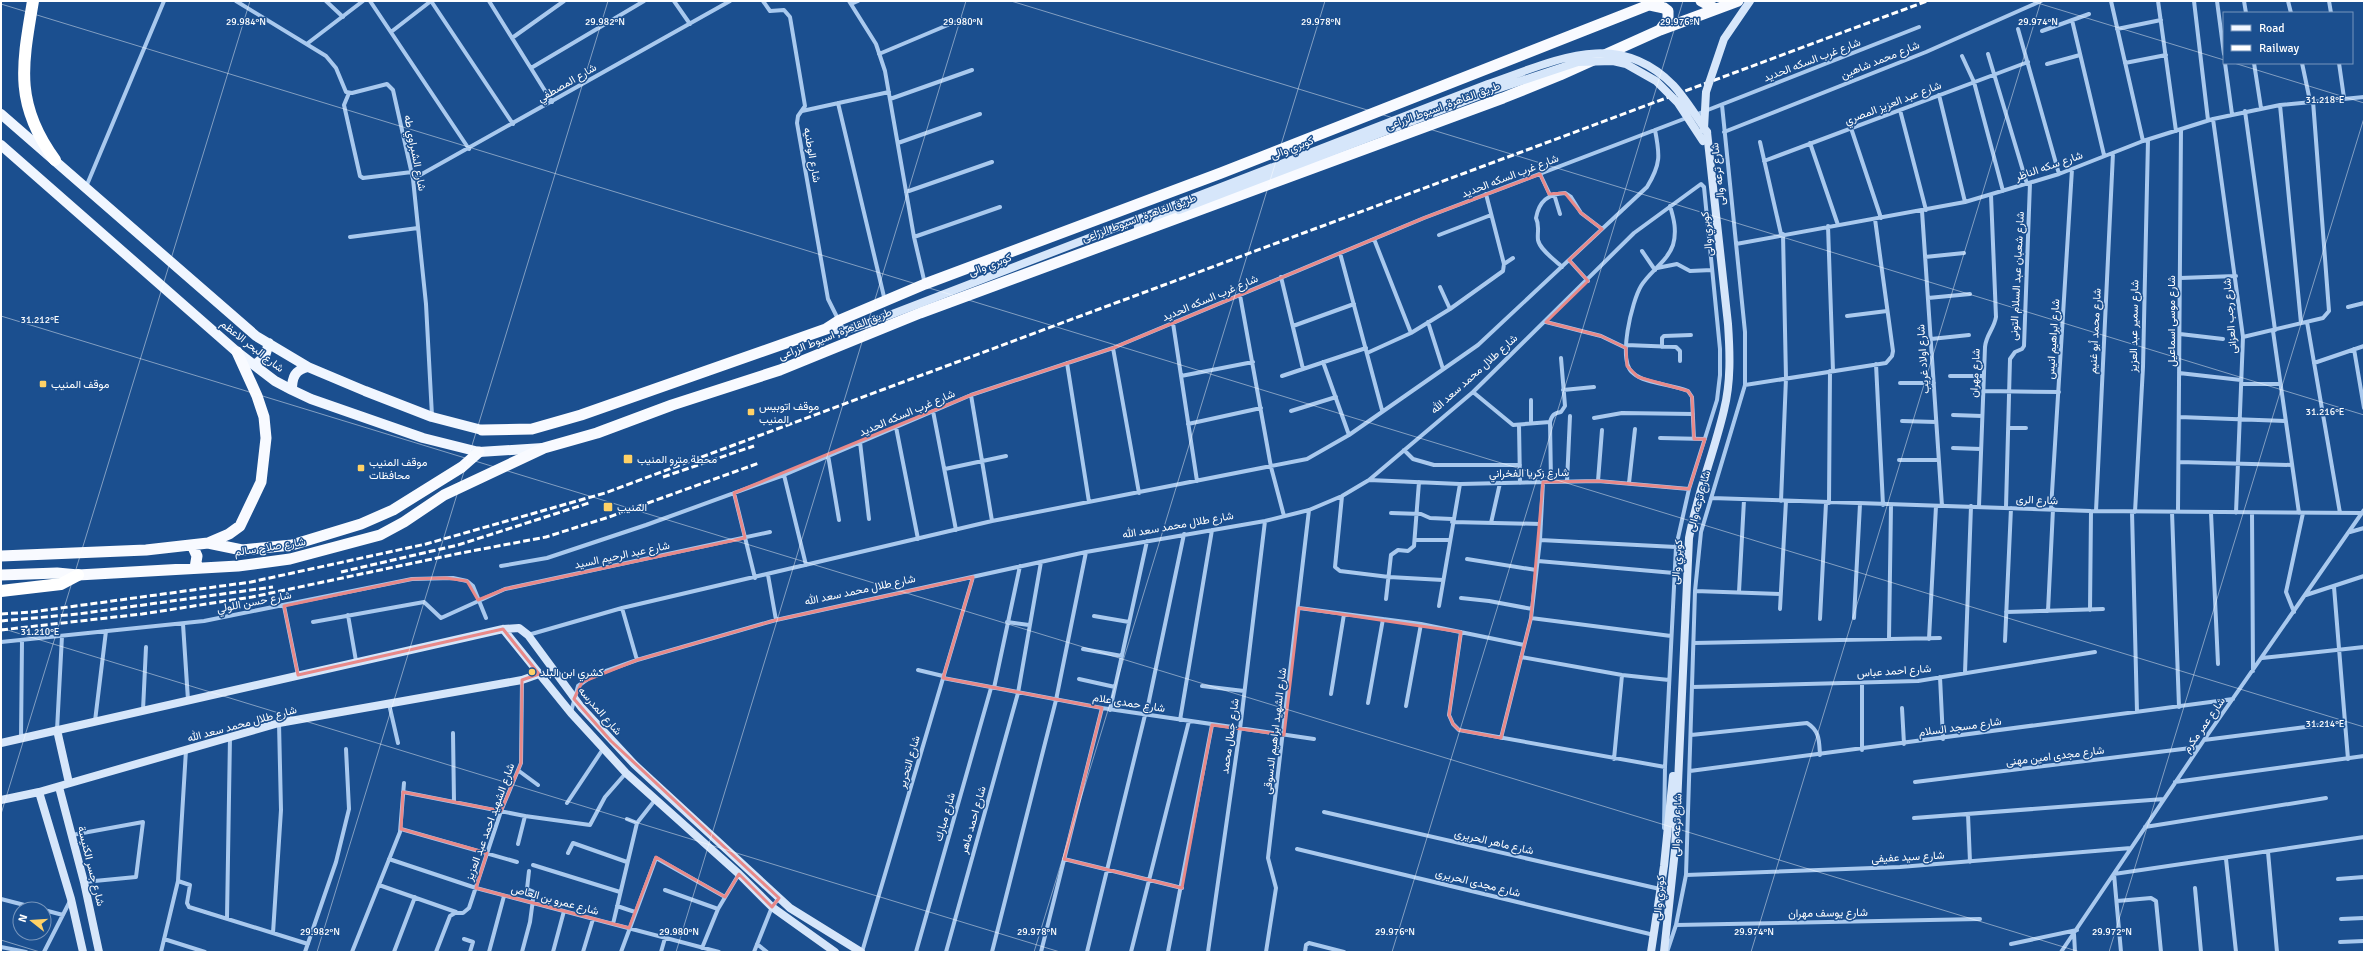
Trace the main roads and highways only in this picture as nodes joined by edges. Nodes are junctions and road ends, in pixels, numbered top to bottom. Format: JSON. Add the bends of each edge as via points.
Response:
{"nodes":[{"id":1,"x":33,"y":1,"type":"edge"},
{"id":2,"x":1659,"y":1,"type":"edge"},
{"id":3,"x":1701,"y":1,"type":"edge"},
{"id":4,"x":1738,"y":1,"type":"edge"},
{"id":5,"x":1750,"y":1,"type":"edge"},
{"id":6,"x":1756,"y":1,"type":"edge"},
{"id":7,"x":1647,"y":5,"type":"junction"},
{"id":8,"x":1716,"y":9,"type":"junction"},
{"id":9,"x":1660,"y":30,"type":"junction"},
{"id":10,"x":1,"y":114,"type":"edge"},
{"id":11,"x":1707,"y":132,"type":"junction"},
{"id":12,"x":1704,"y":142,"type":"junction"},
{"id":13,"x":1,"y":145,"type":"edge"},
{"id":14,"x":55,"y":160,"type":"junction"},
{"id":15,"x":1115,"y":241,"type":"junction"},
{"id":16,"x":842,"y":326,"type":"junction"},
{"id":17,"x":269,"y":344,"type":"junction"},
{"id":18,"x":237,"y":352,"type":"junction"},
{"id":19,"x":255,"y":365,"type":"junction"},
{"id":20,"x":308,"y":367,"type":"junction"},
{"id":21,"x":292,"y":390,"type":"junction"},
{"id":22,"x":482,"y":430,"type":"joint"},
{"id":23,"x":544,"y":448,"type":"junction"},
{"id":24,"x":479,"y":452,"type":"junction"},
{"id":25,"x":208,"y":543,"type":"junction"},
{"id":26,"x":192,"y":545,"type":"junction"},
{"id":27,"x":1,"y":556,"type":"edge"},
{"id":28,"x":195,"y":568,"type":"junction"},
{"id":29,"x":1,"y":575,"type":"edge"},
{"id":30,"x":78,"y":576,"type":"junction"},
{"id":31,"x":1,"y":590,"type":"edge"},
{"id":32,"x":503,"y":629,"type":"junction"},
{"id":33,"x":539,"y":674,"type":"junction"},
{"id":34,"x":57,"y":730,"type":"junction"},
{"id":35,"x":1,"y":743,"type":"edge"},
{"id":36,"x":69,"y":783,"type":"junction"},
{"id":37,"x":58,"y":786,"type":"junction"},
{"id":38,"x":39,"y":792,"type":"junction"},
{"id":39,"x":1,"y":800,"type":"edge"},
{"id":40,"x":1664,"y":866,"type":"joint"},
{"id":41,"x":83,"y":952,"type":"edge"},
{"id":42,"x":99,"y":952,"type":"edge"},
{"id":43,"x":835,"y":952,"type":"edge"},
{"id":44,"x":861,"y":952,"type":"edge"},
{"id":45,"x":1651,"y":952,"type":"edge"},
{"id":46,"x":1664,"y":952,"type":"edge"}],
"edges":[{"from":1,"to":14,"type":"highway","via":[[24,55],[25,100],[32,122]]},
{"from":2,"to":7,"type":"highway","name":"طريق القاهرة, اسيوط الزراعى"},
{"from":3,"to":8,"type":"highway"},
{"from":4,"to":8,"type":"highway","name":"طريق القاهرة, اسيوط الزراعى"},
{"from":5,"to":12,"type":"main road","name":"كوبري والى","bridge":true,"via":[[1724,39],[1715,63],[1706,92]]},
{"from":6,"to":11,"type":"main road","name":"كوبري والى","via":[[1728,42],[1711,93]]},
{"from":7,"to":9,"type":"highway","via":[[1668,11],[1668,19]]},
{"from":7,"to":16,"type":"highway","name":"طريق القاهرة, اسيوط الزراعى","via":[[1221,173],[925,284],[885,301]]},
{"from":8,"to":9,"type":"highway","name":"طريق القاهرة, اسيوط الزراعى"},
{"from":9,"to":15,"type":"highway","name":"طريق القاهرة, اسيوط الزراعى","via":[[1503,98]]},
{"from":10,"to":14,"type":"main road","name":"شارع البحر الاعظم"},
{"from":11,"to":16,"type":"main road","name":"كوبري والى","bridge":true,"via":[[1673,85],[1644,64],[1629,56],[1614,53],[1576,54],[1488,84],[869,323]]},
{"from":11,"to":46,"type":"main road","name":"كوبري والى","via":[[1728,324],[1729,382],[1724,410],[1694,510],[1689,538],[1674,850]]},
{"from":12,"to":15,"type":"main road","name":"كوبري والى","bridge":true,"via":[[1678,103],[1656,81],[1626,64],[1613,61],[1578,62],[1491,91],[1358,144],[1179,210],[1136,228]]},
{"from":12,"to":40,"type":"main road","name":"كوبري والى","via":[[1726,324],[1728,374],[1723,410],[1693,510],[1688,538],[1673,775]]},
{"from":13,"to":18,"type":"main road","name":"شارع البحر الاعظم"},
{"from":14,"to":17,"type":"main road","name":"شارع البحر الاعظم","via":[[256,336]]},
{"from":15,"to":23,"type":"highway","name":"طريق القاهرة, اسيوط الزراعى","via":[[920,313],[780,370],[597,433]]},
{"from":16,"to":22,"type":"highway","name":"طريق القاهرة, اسيوط الزراعى","via":[[826,329],[532,429]]},
{"from":17,"to":19,"type":"main road","via":[[265,356]]},
{"from":17,"to":20,"type":"main road","name":"شارع البحر الاعظم"},
{"from":18,"to":19,"type":"main road","name":"شارع البحر الاعظم"},
{"from":18,"to":25,"type":"highway","via":[[264,417],[266,438],[261,482],[240,526]]},
{"from":19,"to":21,"type":"main road","name":"شارع البحر الاعظم"},
{"from":20,"to":21,"type":"main road","via":[[295,374]]},
{"from":20,"to":22,"type":"main road","name":"شارع البحر الاعظم","via":[[432,417]]},
{"from":21,"to":24,"type":"main road","name":"شارع البحر الاعظم","via":[[423,438]]},
{"from":23,"to":24,"type":"main road","name":"شارع البحر الاعظم"},
{"from":23,"to":28,"type":"highway","name":"شارع صلاح سالم","via":[[444,495],[404,522],[380,534],[290,559],[238,566]]},
{"from":24,"to":25,"type":"highway","name":"شارع صلاح سالم","via":[[462,467],[393,510],[361,524],[292,544],[263,549],[237,550]]},
{"from":25,"to":26,"type":"highway","name":"شارع صلاح سالم"},
{"from":26,"to":27,"type":"highway","name":"شارع صلاح سالم","via":[[146,550]]},
{"from":26,"to":28,"type":"highway","via":[[197,556]]},
{"from":28,"to":30,"type":"highway","name":"شارع صلاح سالم"},
{"from":29,"to":30,"type":"highway","name":"شارع صلاح سالم","via":[[57,573]]},
{"from":30,"to":31,"type":"highway","via":[[61,584]]},
{"from":32,"to":33,"type":"main road","name":"شارع المدرسه"},
{"from":32,"to":34,"type":"main road"},
{"from":32,"to":44,"type":"main road","name":"شارع المدرسه","via":[[519,628],[528,635],[574,699],[638,769],[778,898]]},
{"from":33,"to":36,"type":"main road","name":"شارع طلال محمد سعد الله","via":[[522,680],[279,723]]},
{"from":33,"to":43,"type":"main road","name":"شارع المدرسه","via":[[626,773],[772,907]]},
{"from":34,"to":35,"type":"main road"},
{"from":34,"to":36,"type":"main road"},
{"from":36,"to":37,"type":"main road","name":"شارع طلال محمد سعد الله"},
{"from":37,"to":38,"type":"main road","name":"شارع طلال محمد سعد الله"},
{"from":37,"to":42,"type":"main road","name":"شارع جسر الكنيسة","via":[[84,882]]},
{"from":38,"to":39,"type":"main road","name":"شارع طلال محمد سعد الله"},
{"from":38,"to":41,"type":"main road","via":[[71,899]]},
{"from":40,"to":45,"type":"main road","name":"شارع ترعه والى"}]}
